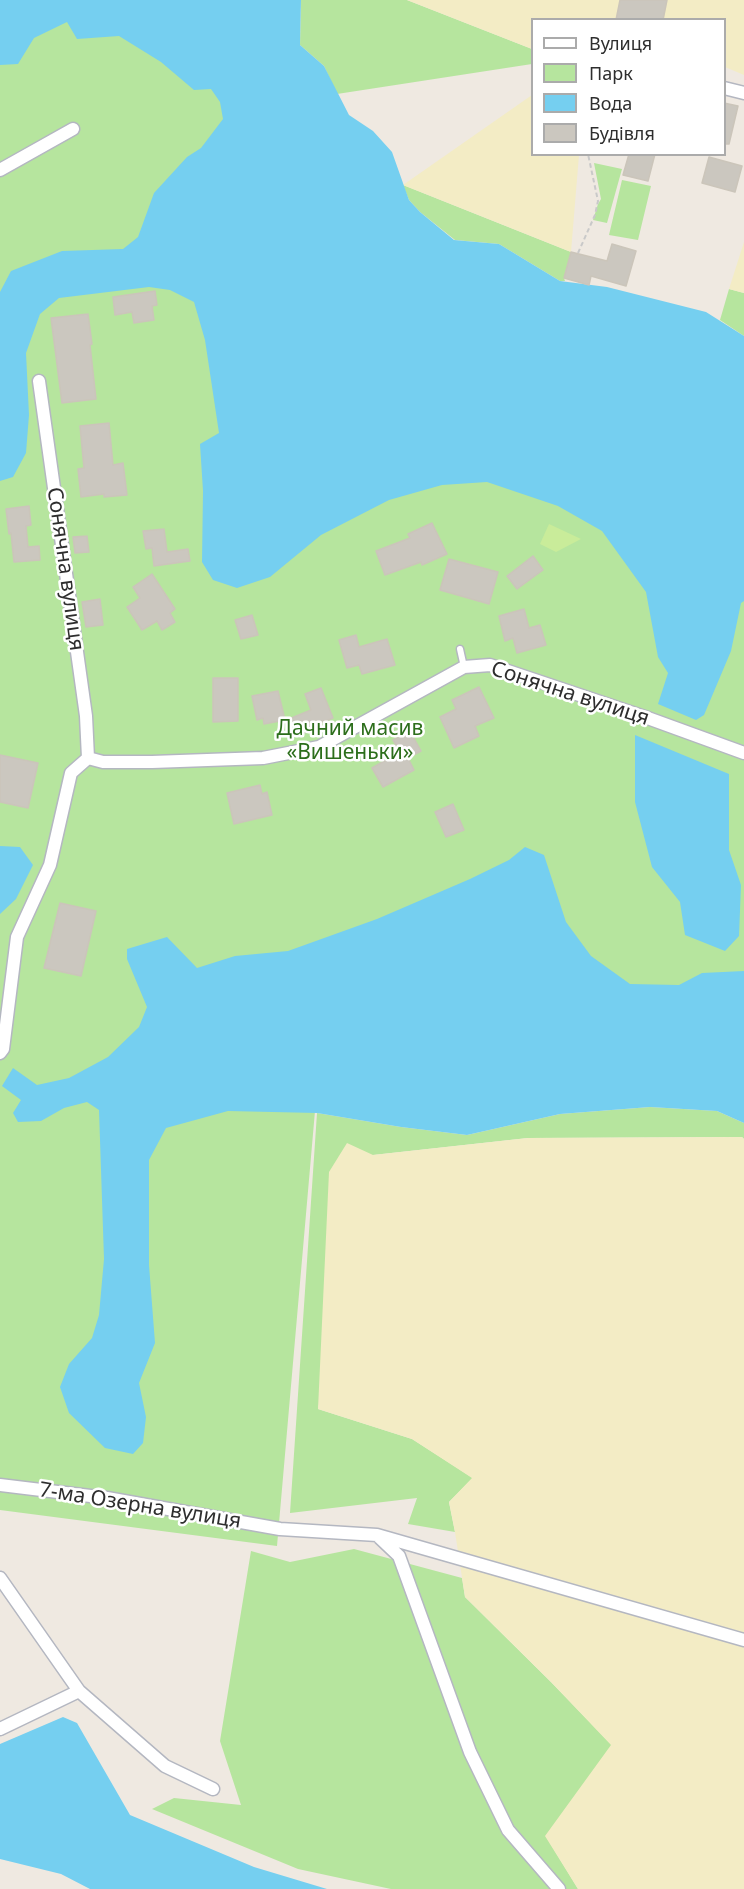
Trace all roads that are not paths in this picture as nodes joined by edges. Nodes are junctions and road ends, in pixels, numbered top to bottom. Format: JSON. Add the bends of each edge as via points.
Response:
{"nodes":[{"id":1,"x":726,"y":88,"type":"edge"},
{"id":2,"x":744,"y":93,"type":"edge"},
{"id":3,"x":73,"y":129,"type":"dead end"},
{"id":4,"x":0,"y":170,"type":"edge"},
{"id":5,"x":39,"y":381,"type":"dead end"},
{"id":6,"x":460,"y":649,"type":"dead end"},
{"id":7,"x":464,"y":668,"type":"junction"},
{"id":8,"x":744,"y":753,"type":"edge"},
{"id":9,"x":88,"y":758,"type":"junction"},
{"id":10,"x":0,"y":1053,"type":"edge"},
{"id":11,"x":0,"y":1485,"type":"edge"},
{"id":12,"x":377,"y":1535,"type":"junction"},
{"id":13,"x":0,"y":1578,"type":"edge"},
{"id":14,"x":744,"y":1640,"type":"edge"},
{"id":15,"x":79,"y":1691,"type":"junction"},
{"id":16,"x":0,"y":1729,"type":"edge"},
{"id":17,"x":213,"y":1789,"type":"dead end"},
{"id":18,"x":559,"y":1889,"type":"edge"}],
"edges":[{"from":1,"to":2,"type":"street"},
{"from":3,"to":4,"type":"street"},
{"from":5,"to":9,"type":"street","name":"Сонячна вулиця","via":[[86,717]]},
{"from":6,"to":7,"type":"lane"},
{"from":7,"to":8,"type":"street","name":"Сонячна вулиця","via":[[489,665]]},
{"from":7,"to":9,"type":"street","name":"Сонячна вулиця","via":[[319,747],[263,758],[152,762],[103,762]]},
{"from":9,"to":10,"type":"street","via":[[71,773],[50,865],[17,938]]},
{"from":11,"to":12,"type":"street","name":"7-ма Озерна вулиця","via":[[107,1498],[280,1529]]},
{"from":12,"to":14,"type":"street","name":"7-ма Озерна вулиця"},
{"from":12,"to":18,"type":"street","via":[[399,1556],[470,1752],[508,1830]]},
{"from":13,"to":15,"type":"street"},
{"from":15,"to":16,"type":"street"},
{"from":15,"to":17,"type":"street","via":[[165,1766]]}]}
